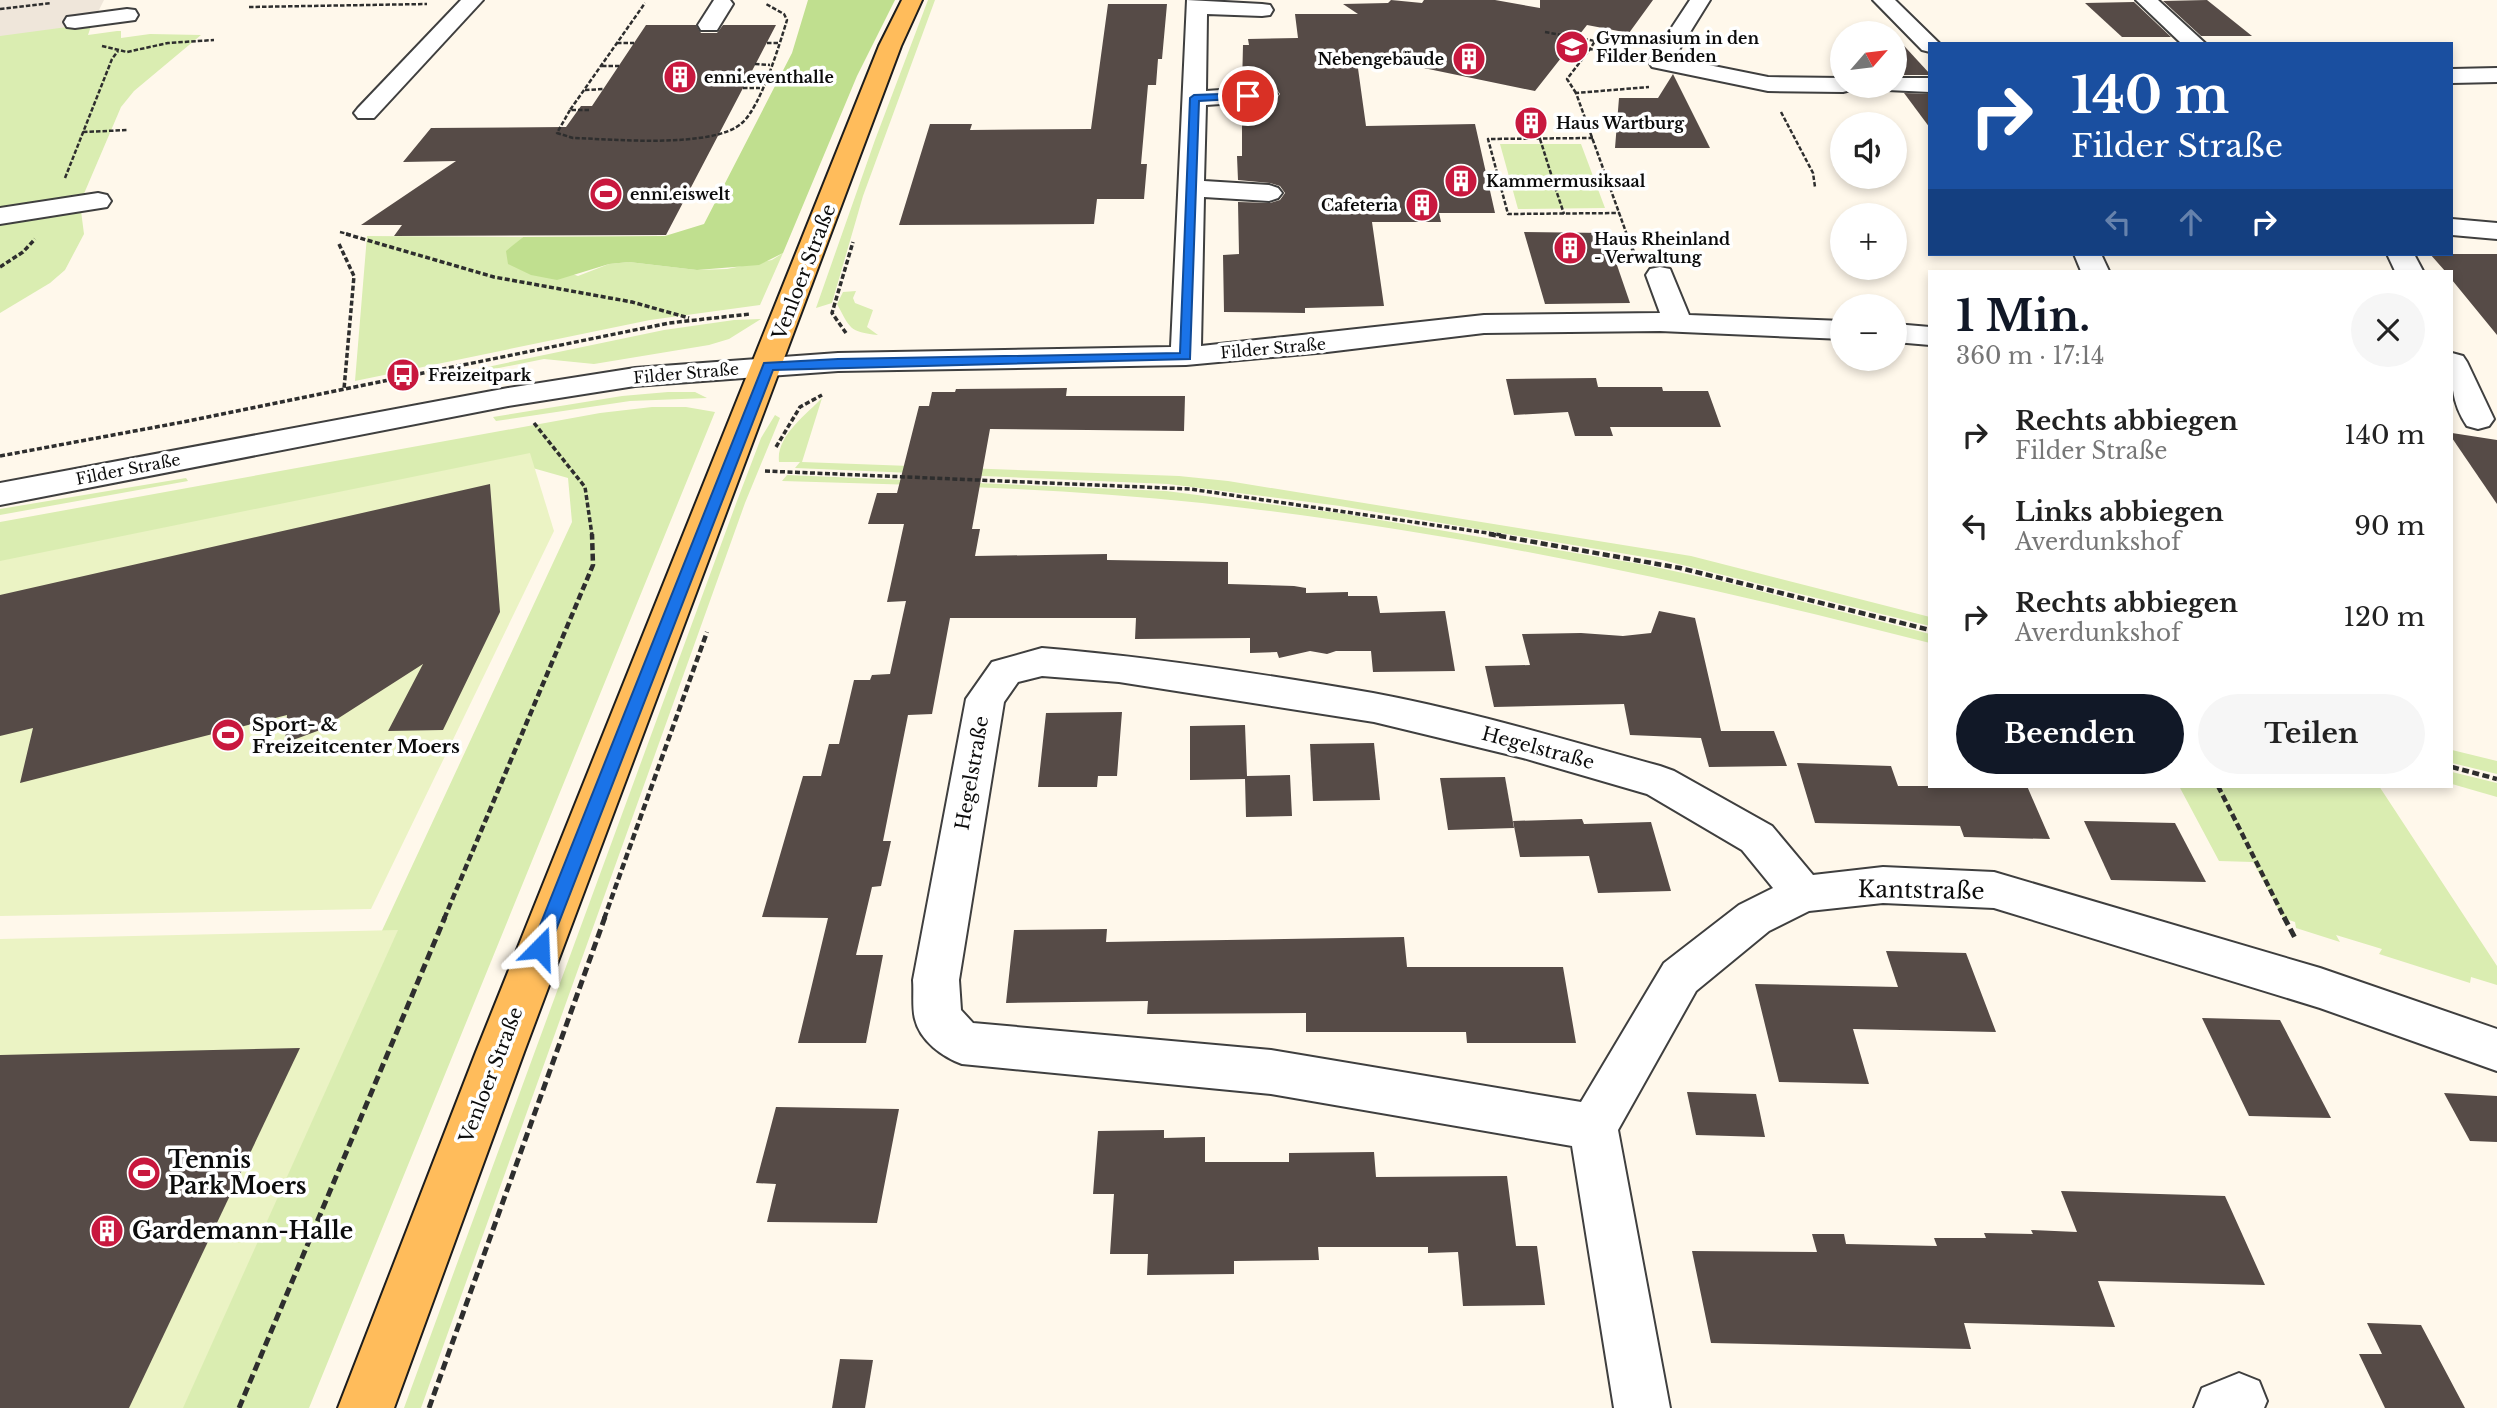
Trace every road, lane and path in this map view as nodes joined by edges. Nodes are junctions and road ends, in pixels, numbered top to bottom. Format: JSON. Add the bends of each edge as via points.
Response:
{"nodes":[{"id":1,"x":912,"y":0,"type":"edge"},
{"id":2,"x":1700,"y":0,"type":"edge"},
{"id":3,"x":1883,"y":0,"type":"edge"},
{"id":4,"x":2146,"y":0,"type":"edge"},
{"id":5,"x":44,"y":2,"type":"edge"},
{"id":6,"x":472,"y":2,"type":"edge"},
{"id":7,"x":54,"y":3,"type":"dead end"},
{"id":8,"x":645,"y":3,"type":"dead end"},
{"id":9,"x":1197,"y":3,"type":"edge"},
{"id":10,"x":722,"y":4,"type":"dead end"},
{"id":11,"x":766,"y":4,"type":"dead end"},
{"id":12,"x":249,"y":7,"type":"dead end"},
{"id":13,"x":0,"y":9,"type":"edge"},
{"id":14,"x":1262,"y":10,"type":"dead end"},
{"id":15,"x":127,"y":15,"type":"dead end"},
{"id":16,"x":430,"y":20,"type":"dead end"},
{"id":17,"x":454,"y":20,"type":"junction"},
{"id":18,"x":75,"y":22,"type":"dead end"},
{"id":19,"x":709,"y":25,"type":"dead end"},
{"id":20,"x":1545,"y":32,"type":"dead end"},
{"id":21,"x":2193,"y":42,"type":"edge"},
{"id":22,"x":617,"y":43,"type":"junction"},
{"id":23,"x":634,"y":43,"type":"dead end"},
{"id":24,"x":767,"y":43,"type":"dead end"},
{"id":25,"x":780,"y":43,"type":"junction"},
{"id":26,"x":1928,"y":43,"type":"edge"},
{"id":27,"x":1590,"y":49,"type":"junction"},
{"id":28,"x":118,"y":51,"type":"dead end"},
{"id":29,"x":1660,"y":62,"type":"junction"},
{"id":30,"x":755,"y":64,"type":"dead end"},
{"id":31,"x":770,"y":65,"type":"junction"},
{"id":32,"x":601,"y":66,"type":"junction"},
{"id":33,"x":619,"y":66,"type":"dead end"},
{"id":34,"x":2497,"y":75,"type":"edge"},
{"id":35,"x":2453,"y":76,"type":"edge"},
{"id":36,"x":1830,"y":85,"type":"edge"},
{"id":37,"x":1908,"y":85,"type":"edge"},
{"id":38,"x":1928,"y":85,"type":"edge"},
{"id":39,"x":743,"y":88,"type":"dead end"},
{"id":40,"x":760,"y":88,"type":"junction"},
{"id":41,"x":603,"y":89,"type":"dead end"},
{"id":42,"x":585,"y":90,"type":"junction"},
{"id":43,"x":1576,"y":93,"type":"junction"},
{"id":44,"x":1265,"y":94,"type":"dead end"},
{"id":45,"x":1194,"y":98,"type":"junction"},
{"id":46,"x":570,"y":110,"type":"junction"},
{"id":47,"x":589,"y":110,"type":"dead end"},
{"id":48,"x":1781,"y":111,"type":"dead end"},
{"id":49,"x":366,"y":113,"type":"dead end"},
{"id":50,"x":128,"y":130,"type":"dead end"},
{"id":51,"x":83,"y":132,"type":"junction"},
{"id":52,"x":1593,"y":138,"type":"junction"},
{"id":53,"x":1539,"y":139,"type":"junction"},
{"id":54,"x":1552,"y":177,"type":"junction"},
{"id":55,"x":1499,"y":181,"type":"junction"},
{"id":56,"x":1543,"y":181,"type":"junction"},
{"id":57,"x":1564,"y":181,"type":"junction"},
{"id":58,"x":1608,"y":181,"type":"junction"},
{"id":59,"x":1555,"y":187,"type":"junction"},
{"id":60,"x":1815,"y":187,"type":"dead end"},
{"id":61,"x":1192,"y":189,"type":"junction"},
{"id":62,"x":1269,"y":193,"type":"dead end"},
{"id":63,"x":98,"y":201,"type":"dead end"},
{"id":64,"x":52,"y":208,"type":"junction"},
{"id":65,"x":1620,"y":213,"type":"junction"},
{"id":66,"x":1564,"y":214,"type":"junction"},
{"id":67,"x":0,"y":216,"type":"edge"},
{"id":68,"x":2453,"y":227,"type":"edge"},
{"id":69,"x":2497,"y":231,"type":"edge"},
{"id":70,"x":340,"y":232,"type":"dead end"},
{"id":71,"x":856,"y":232,"type":"dead end"},
{"id":72,"x":339,"y":244,"type":"dead end"},
{"id":73,"x":0,"y":267,"type":"edge"},
{"id":74,"x":1660,"y":275,"type":"dead end"},
{"id":75,"x":789,"y":313,"type":"junction"},
{"id":76,"x":832,"y":313,"type":"junction"},
{"id":77,"x":693,"y":319,"type":"junction"},
{"id":78,"x":1669,"y":322,"type":"junction"},
{"id":79,"x":1830,"y":329,"type":"edge"},
{"id":80,"x":1907,"y":334,"type":"edge"},
{"id":81,"x":1928,"y":336,"type":"edge"},
{"id":82,"x":1186,"y":356,"type":"junction"},
{"id":83,"x":838,"y":362,"type":"junction"},
{"id":84,"x":2453,"y":364,"type":"edge"},
{"id":85,"x":768,"y":366,"type":"junction"},
{"id":86,"x":344,"y":389,"type":"junction"},
{"id":87,"x":800,"y":407,"type":"dead end"},
{"id":88,"x":2476,"y":418,"type":"edge"},
{"id":89,"x":531,"y":420,"type":"dead end"},
{"id":90,"x":774,"y":450,"type":"dead end"},
{"id":91,"x":0,"y":456,"type":"edge"},
{"id":92,"x":769,"y":460,"type":"dead end"},
{"id":93,"x":765,"y":471,"type":"junction"},
{"id":94,"x":760,"y":483,"type":"dead end"},
{"id":95,"x":0,"y":494,"type":"edge"},
{"id":96,"x":711,"y":620,"type":"dead end"},
{"id":97,"x":1928,"y":630,"type":"edge"},
{"id":98,"x":2453,"y":767,"type":"edge"},
{"id":99,"x":2497,"y":779,"type":"edge"},
{"id":100,"x":2219,"y":788,"type":"edge"},
{"id":101,"x":1803,"y":894,"type":"junction"},
{"id":102,"x":2320,"y":988,"type":"junction"},
{"id":103,"x":2497,"y":1050,"type":"edge"},
{"id":104,"x":1593,"y":1127,"type":"junction"},
{"id":105,"x":239,"y":1408,"type":"edge"},
{"id":106,"x":366,"y":1408,"type":"edge"},
{"id":107,"x":429,"y":1408,"type":"edge"},
{"id":108,"x":1642,"y":1408,"type":"edge"}],
"edges":[{"from":1,"to":75,"type":"main road","name":"Venloer Straße","via":[[890,46]]},
{"from":2,"to":29,"type":"street"},
{"from":3,"to":26,"type":"street"},
{"from":4,"to":21,"type":"street"},
{"from":5,"to":7,"type":"path"},
{"from":5,"to":13,"type":"path"},
{"from":6,"to":12,"type":"path"},
{"from":6,"to":17,"type":"street"},
{"from":8,"to":22,"type":"path"},
{"from":9,"to":14,"type":"street"},
{"from":9,"to":45,"type":"street"},
{"from":10,"to":19,"type":"street"},
{"from":11,"to":25,"type":"path","via":[[788,20]]},
{"from":15,"to":18,"type":"street"},
{"from":16,"to":17,"type":"street"},
{"from":17,"to":49,"type":"street"},
{"from":20,"to":27,"type":"path","via":[[1595,41]]},
{"from":22,"to":23,"type":"path"},
{"from":22,"to":32,"type":"path"},
{"from":24,"to":25,"type":"path"},
{"from":25,"to":31,"type":"path"},
{"from":27,"to":29,"type":"path"},
{"from":27,"to":43,"type":"path","via":[[1567,79]]},
{"from":28,"to":51,"type":"path"},
{"from":29,"to":36,"type":"street","via":[[1768,84]]},
{"from":29,"to":43,"type":"path","via":[[1648,89]]},
{"from":30,"to":31,"type":"path"},
{"from":31,"to":40,"type":"path"},
{"from":32,"to":33,"type":"path"},
{"from":32,"to":42,"type":"path"},
{"from":34,"to":35,"type":"street"},
{"from":37,"to":38,"type":"street"},
{"from":39,"to":40,"type":"path"},
{"from":40,"to":46,"type":"path","via":[[740,125],[694,139],[563,136],[556,129]]},
{"from":41,"to":42,"type":"path"},
{"from":42,"to":46,"type":"path"},
{"from":43,"to":52,"type":"path"},
{"from":44,"to":45,"type":"street"},
{"from":45,"to":61,"type":"street"},
{"from":46,"to":47,"type":"path"},
{"from":48,"to":60,"type":"path","via":[[1813,173]]},
{"from":50,"to":51,"type":"path"},
{"from":51,"to":64,"type":"path"},
{"from":52,"to":53,"type":"path"},
{"from":52,"to":58,"type":"path"},
{"from":53,"to":54,"type":"path"},
{"from":53,"to":55,"type":"path","via":[[1488,139]]},
{"from":54,"to":56,"type":"path"},
{"from":54,"to":57,"type":"path"},
{"from":55,"to":56,"type":"path"},
{"from":55,"to":66,"type":"path","via":[[1508,214]]},
{"from":56,"to":59,"type":"path"},
{"from":57,"to":58,"type":"path"},
{"from":57,"to":59,"type":"path"},
{"from":58,"to":65,"type":"path"},
{"from":59,"to":66,"type":"path"},
{"from":61,"to":62,"type":"street"},
{"from":61,"to":82,"type":"street"},
{"from":63,"to":64,"type":"street"},
{"from":64,"to":67,"type":"street"},
{"from":64,"to":73,"type":"path","via":[[42,231],[23,252]]},
{"from":65,"to":66,"type":"path"},
{"from":65,"to":78,"type":"path"},
{"from":68,"to":69,"type":"street"},
{"from":70,"to":77,"type":"path","via":[[494,277],[632,302]]},
{"from":71,"to":76,"type":"path"},
{"from":72,"to":86,"type":"path","via":[[354,276]]},
{"from":74,"to":78,"type":"street"},
{"from":75,"to":76,"type":"path"},
{"from":75,"to":77,"type":"path"},
{"from":75,"to":85,"type":"main road","name":"Venloer Straße"},
{"from":76,"to":83,"type":"path","via":[[847,331]]},
{"from":77,"to":86,"type":"path"},
{"from":78,"to":79,"type":"street","name":"Filder Straße"},
{"from":78,"to":82,"type":"street","name":"Filder Straße","via":[[1484,324]]},
{"from":80,"to":81,"type":"street"},
{"from":82,"to":83,"type":"street","name":"Filder Straße"},
{"from":83,"to":85,"type":"street","name":"Filder Straße"},
{"from":84,"to":88,"type":"street"},
{"from":85,"to":95,"type":"street","name":"Filder Straße","via":[[635,377],[508,397]]},
{"from":85,"to":106,"type":"main road","name":"Venloer Straße"},
{"from":86,"to":91,"type":"path"},
{"from":87,"to":90,"type":"path"},
{"from":89,"to":105,"type":"path","via":[[585,487],[593,565]]},
{"from":92,"to":93,"type":"path"},
{"from":93,"to":94,"type":"path"},
{"from":93,"to":97,"type":"path","via":[[1203,491],[1519,538],[1680,568]]},
{"from":96,"to":107,"type":"path"},
{"from":98,"to":99,"type":"path"},
{"from":100,"to":102,"type":"path"},
{"from":101,"to":102,"type":"street","name":"Kantstraße","via":[[1883,885],[1994,890]]},
{"from":101,"to":104,"type":"street","name":"Kantstraße","via":[[1754,918],[1680,977]]},
{"from":101,"to":104,"type":"street","name":"Hegelstraße","via":[[1757,838],[1660,782],[1523,743],[1374,708],[1093,666],[1042,662],[1005,672],[985,699],[936,980],[938,1019],[962,1043],[1270,1072]]},
{"from":102,"to":103,"type":"street","name":"Kantstraße"},
{"from":104,"to":108,"type":"street"}]}
